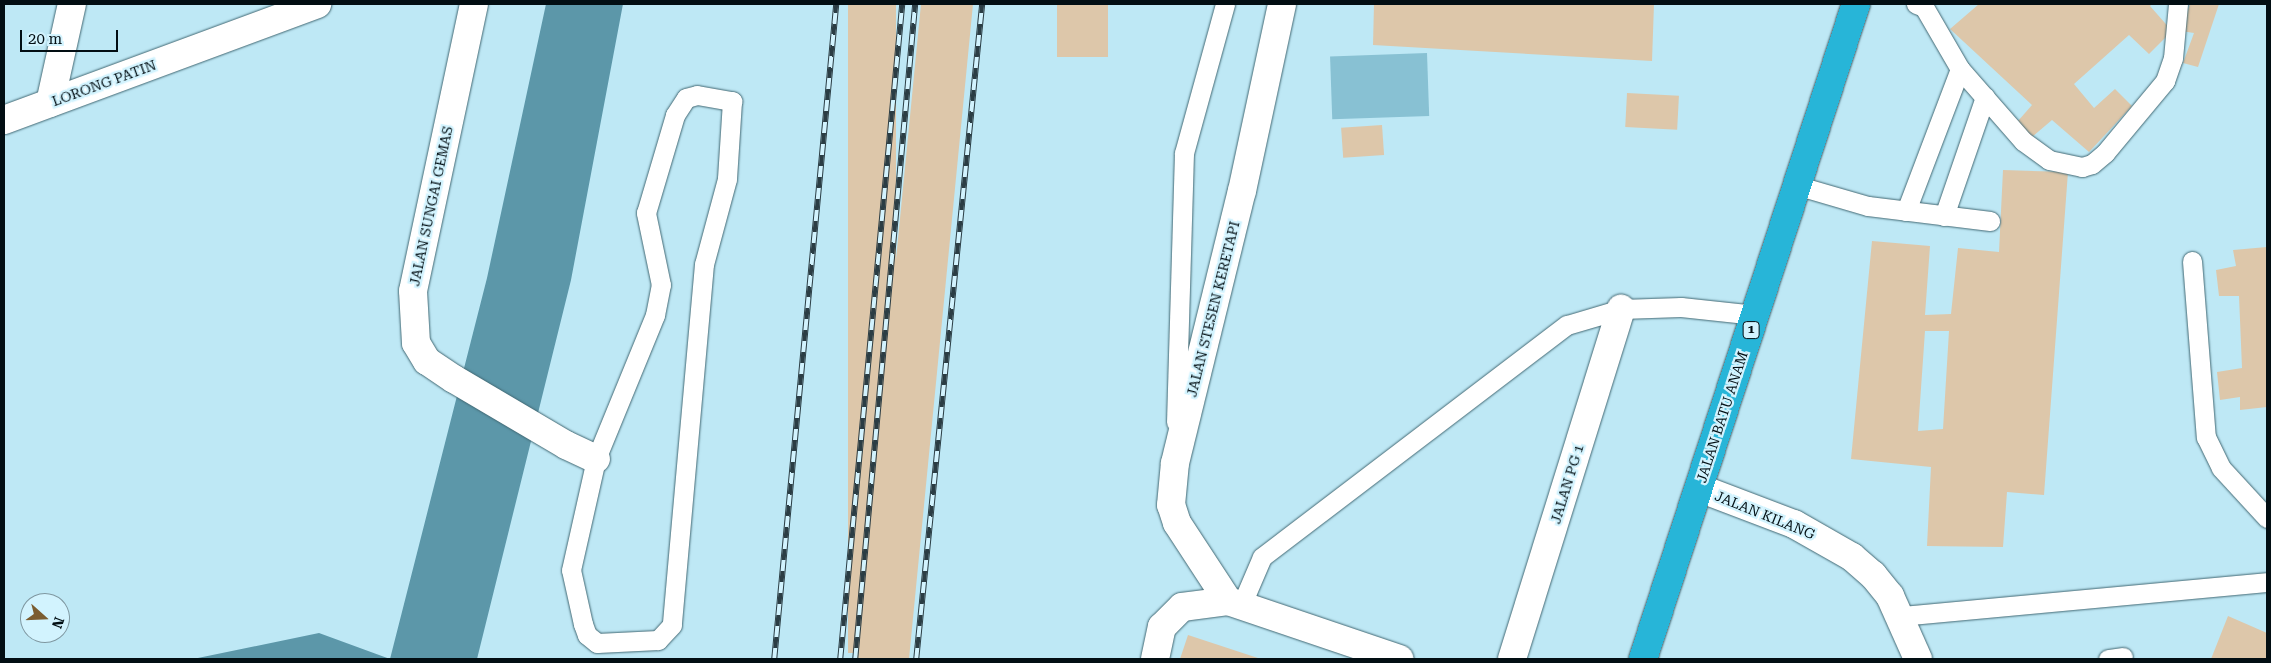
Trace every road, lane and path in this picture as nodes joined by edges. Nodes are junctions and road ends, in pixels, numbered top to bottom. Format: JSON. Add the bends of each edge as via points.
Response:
{"nodes":[{"id":1,"x":72,"y":4,"type":"edge"},
{"id":2,"x":317,"y":4,"type":"edge"},
{"id":3,"x":474,"y":4,"type":"edge"},
{"id":4,"x":1225,"y":4,"type":"edge"},
{"id":5,"x":1282,"y":4,"type":"edge"},
{"id":6,"x":1856,"y":4,"type":"edge"},
{"id":7,"x":1916,"y":4,"type":"edge"},
{"id":8,"x":2178,"y":4,"type":"edge"},
{"id":9,"x":1960,"y":69,"type":"junction"},
{"id":10,"x":1985,"y":97,"type":"junction"},
{"id":11,"x":50,"y":103,"type":"junction"},
{"id":12,"x":4,"y":120,"type":"edge"},
{"id":13,"x":1799,"y":186,"type":"junction"},
{"id":14,"x":1906,"y":211,"type":"junction"},
{"id":15,"x":1944,"y":216,"type":"junction"},
{"id":16,"x":1990,"y":221,"type":"dead end"},
{"id":17,"x":2192,"y":261,"type":"dead end"},
{"id":18,"x":1621,"y":309,"type":"junction"},
{"id":19,"x":1756,"y":315,"type":"junction"},
{"id":20,"x":596,"y":459,"type":"junction"},
{"id":21,"x":1175,"y":463,"type":"junction"},
{"id":22,"x":1699,"y":488,"type":"junction"},
{"id":23,"x":2267,"y":518,"type":"edge"},
{"id":24,"x":2267,"y":582,"type":"edge"},
{"id":25,"x":1235,"y":604,"type":"junction"},
{"id":26,"x":1901,"y":616,"type":"junction"},
{"id":27,"x":1642,"y":658,"type":"edge"},
{"id":28,"x":1155,"y":659,"type":"edge"},
{"id":29,"x":1399,"y":659,"type":"edge"},
{"id":30,"x":1512,"y":659,"type":"edge"},
{"id":31,"x":1918,"y":659,"type":"edge"}],
"edges":[{"from":1,"to":11,"type":"street"},
{"from":2,"to":11,"type":"street","name":"LORONG PATIN"},
{"from":3,"to":20,"type":"street","name":"JALAN SUNGAI GEMAS","via":[[413,291],[416,343],[427,361],[454,379],[566,445]]},
{"from":4,"to":21,"type":"lane","via":[[1184,153]]},
{"from":5,"to":21,"type":"street","name":"JALAN STESEN KERETAPI","via":[[1242,191]]},
{"from":6,"to":13,"type":"highway","name":"JALAN BATU ANAM","number":"1"},
{"from":7,"to":9,"type":"lane","via":[[1924,7]]},
{"from":8,"to":10,"type":"lane","via":[[2173,58],[2165,81],[2092,164],[2082,168],[2040,155]]},
{"from":9,"to":10,"type":"lane"},
{"from":9,"to":14,"type":"lane"},
{"from":10,"to":15,"type":"lane"},
{"from":11,"to":12,"type":"street","name":"LORONG PATIN"},
{"from":13,"to":14,"type":"lane","via":[[1868,206]]},
{"from":13,"to":19,"type":"highway","name":"JALAN BATU ANAM","number":"1"},
{"from":14,"to":15,"type":"lane"},
{"from":15,"to":16,"type":"lane"},
{"from":17,"to":23,"type":"lane","via":[[2206,437],[2221,468]]},
{"from":18,"to":19,"type":"lane","via":[[1682,307]]},
{"from":18,"to":25,"type":"lane","via":[[1568,325],[1262,557]]},
{"from":18,"to":30,"type":"street","name":"JALAN PG 1"},
{"from":19,"to":22,"type":"highway","name":"JALAN BATU ANAM","number":"1"},
{"from":20,"to":20,"type":"lane","via":[[655,315],[661,285],[646,213],[675,114],[686,98],[697,95],[732,101],[727,179],[704,264],[672,625],[658,640],[597,642],[587,635],[583,624],[571,570]]},
{"from":21,"to":25,"type":"street","name":"JALAN STESEN KERETAPI","via":[[1171,505],[1177,523]]},
{"from":22,"to":26,"type":"street","name":"JALAN KILANG","via":[[1794,524],[1830,542],[1874,575]]},
{"from":22,"to":27,"type":"highway","name":"JALAN BATU ANAM","number":"1"},
{"from":24,"to":26,"type":"lane"},
{"from":25,"to":28,"type":"street","via":[[1182,607],[1162,627]]},
{"from":25,"to":29,"type":"street"},
{"from":26,"to":31,"type":"street","name":"JALAN KILANG"}]}
